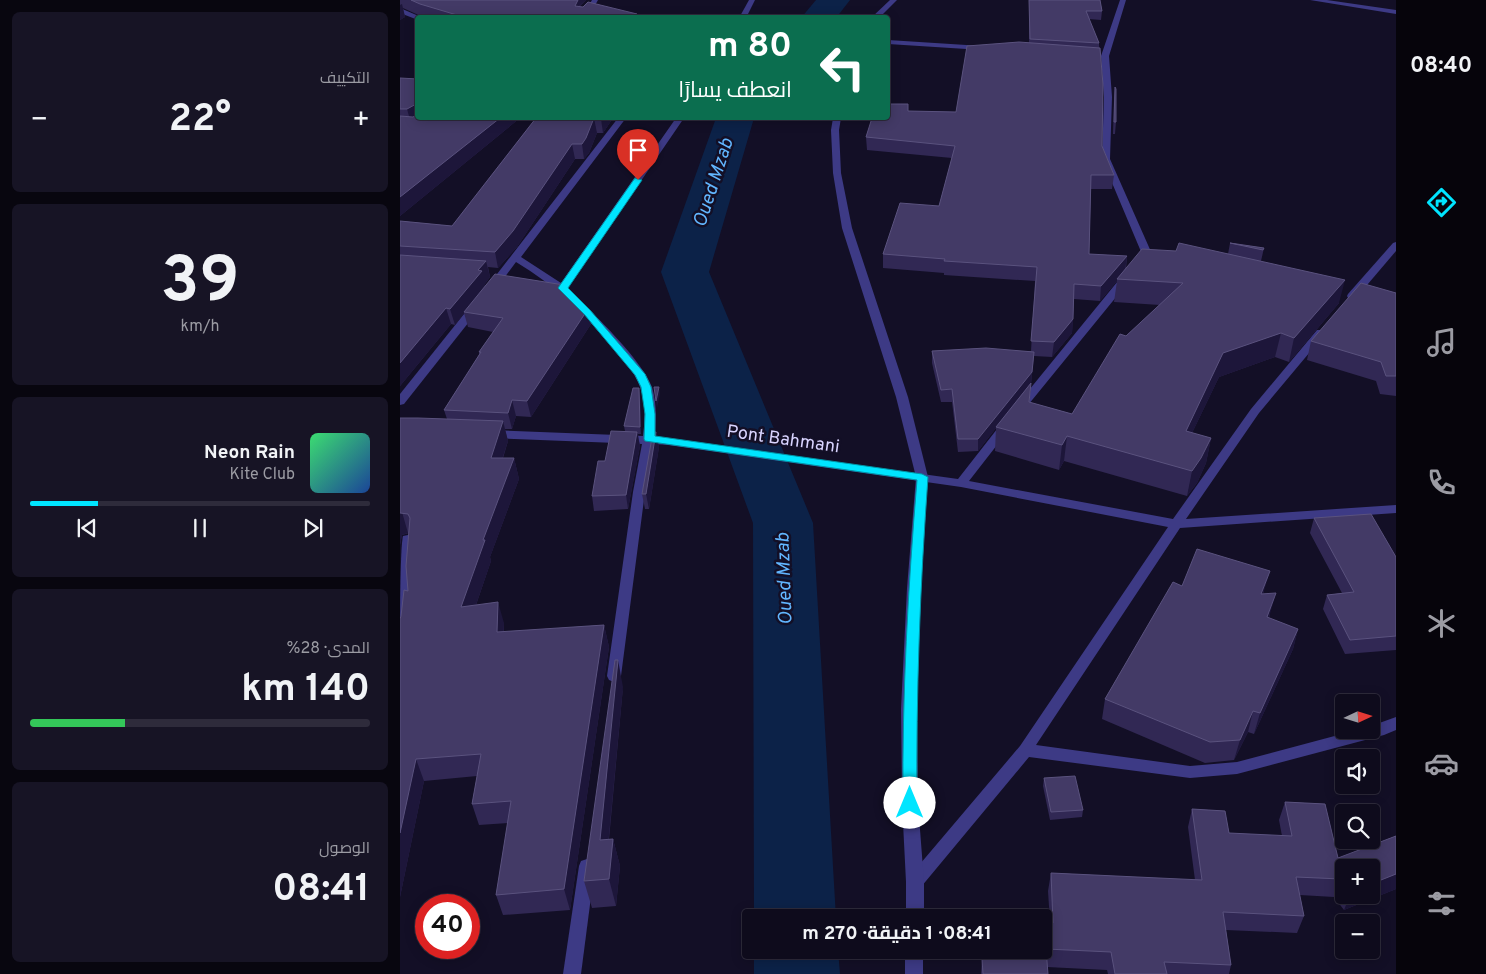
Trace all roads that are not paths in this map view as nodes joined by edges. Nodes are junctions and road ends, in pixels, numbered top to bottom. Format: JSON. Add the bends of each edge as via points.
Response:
{"nodes":[{"id":1,"x":595,"y":0,"type":"edge"},
{"id":2,"x":752,"y":0,"type":"edge"},
{"id":3,"x":894,"y":0,"type":"edge"},
{"id":4,"x":1123,"y":0,"type":"edge"},
{"id":5,"x":1313,"y":0,"type":"edge"},
{"id":6,"x":400,"y":10,"type":"edge"},
{"id":7,"x":1396,"y":12,"type":"edge"},
{"id":8,"x":584,"y":15,"type":"edge"},
{"id":9,"x":744,"y":15,"type":"edge"},
{"id":10,"x":877,"y":15,"type":"edge"},
{"id":11,"x":415,"y":16,"type":"edge"},
{"id":12,"x":890,"y":42,"type":"edge"},
{"id":13,"x":986,"y":49,"type":"edge"},
{"id":14,"x":620,"y":120,"type":"edge"},
{"id":15,"x":679,"y":120,"type":"edge"},
{"id":16,"x":837,"y":120,"type":"edge"},
{"id":17,"x":1396,"y":245,"type":"edge"},
{"id":18,"x":516,"y":258,"type":"junction"},
{"id":19,"x":563,"y":288,"type":"junction"},
{"id":20,"x":1343,"y":301,"type":"edge"},
{"id":21,"x":1330,"y":322,"type":"edge"},
{"id":22,"x":400,"y":402,"type":"edge"},
{"id":23,"x":480,"y":433,"type":"edge"},
{"id":24,"x":649,"y":439,"type":"junction"},
{"id":25,"x":922,"y":477,"type":"junction"},
{"id":26,"x":961,"y":483,"type":"junction"},
{"id":27,"x":1396,"y":508,"type":"edge"},
{"id":28,"x":1176,"y":524,"type":"junction"},
{"id":29,"x":408,"y":539,"type":"edge"},
{"id":30,"x":400,"y":637,"type":"edge"},
{"id":31,"x":612,"y":690,"type":"edge"},
{"id":32,"x":1396,"y":723,"type":"edge"},
{"id":33,"x":1025,"y":750,"type":"junction"},
{"id":34,"x":588,"y":856,"type":"edge"},
{"id":35,"x":915,"y":882,"type":"junction"},
{"id":36,"x":915,"y":909,"type":"edge"},
{"id":37,"x":914,"y":959,"type":"edge"},
{"id":38,"x":572,"y":974,"type":"edge"},
{"id":39,"x":914,"y":974,"type":"edge"}],
"edges":[{"from":1,"to":8,"type":"street"},
{"from":2,"to":9,"type":"street"},
{"from":3,"to":10,"type":"street"},
{"from":4,"to":26,"type":"street","via":[[1100,56],[1108,97],[1106,159],[1152,255],[1065,351]]},
{"from":5,"to":7,"type":"street"},
{"from":6,"to":11,"type":"street"},
{"from":12,"to":13,"type":"street"},
{"from":14,"to":18,"type":"street"},
{"from":15,"to":19,"type":"street"},
{"from":16,"to":25,"type":"street","via":[[836,173],[847,228],[902,397]]},
{"from":17,"to":20,"type":"street"},
{"from":18,"to":19,"type":"street"},
{"from":18,"to":22,"type":"street","via":[[498,273]]},
{"from":19,"to":24,"type":"street","via":[[640,374],[646,387],[650,414]]},
{"from":21,"to":28,"type":"street","via":[[1255,411]]},
{"from":23,"to":24,"type":"street","name":"Pont Bahmani"},
{"from":24,"to":25,"type":"street","name":"Pont Bahmani"},
{"from":24,"to":31,"type":"street"},
{"from":25,"to":26,"type":"street","name":"Pont Bahmani"},
{"from":25,"to":35,"type":"street","via":[[909,709]]},
{"from":26,"to":28,"type":"street","name":"Pont Bahmani"},
{"from":27,"to":28,"type":"street","name":"Pont Bahmani"},
{"from":28,"to":33,"type":"street"},
{"from":29,"to":30,"type":"street"},
{"from":32,"to":33,"type":"street","via":[[1384,729],[1216,771],[1190,772]]},
{"from":33,"to":35,"type":"street"},
{"from":34,"to":38,"type":"street"},
{"from":35,"to":36,"type":"street"},
{"from":37,"to":39,"type":"street"}]}
